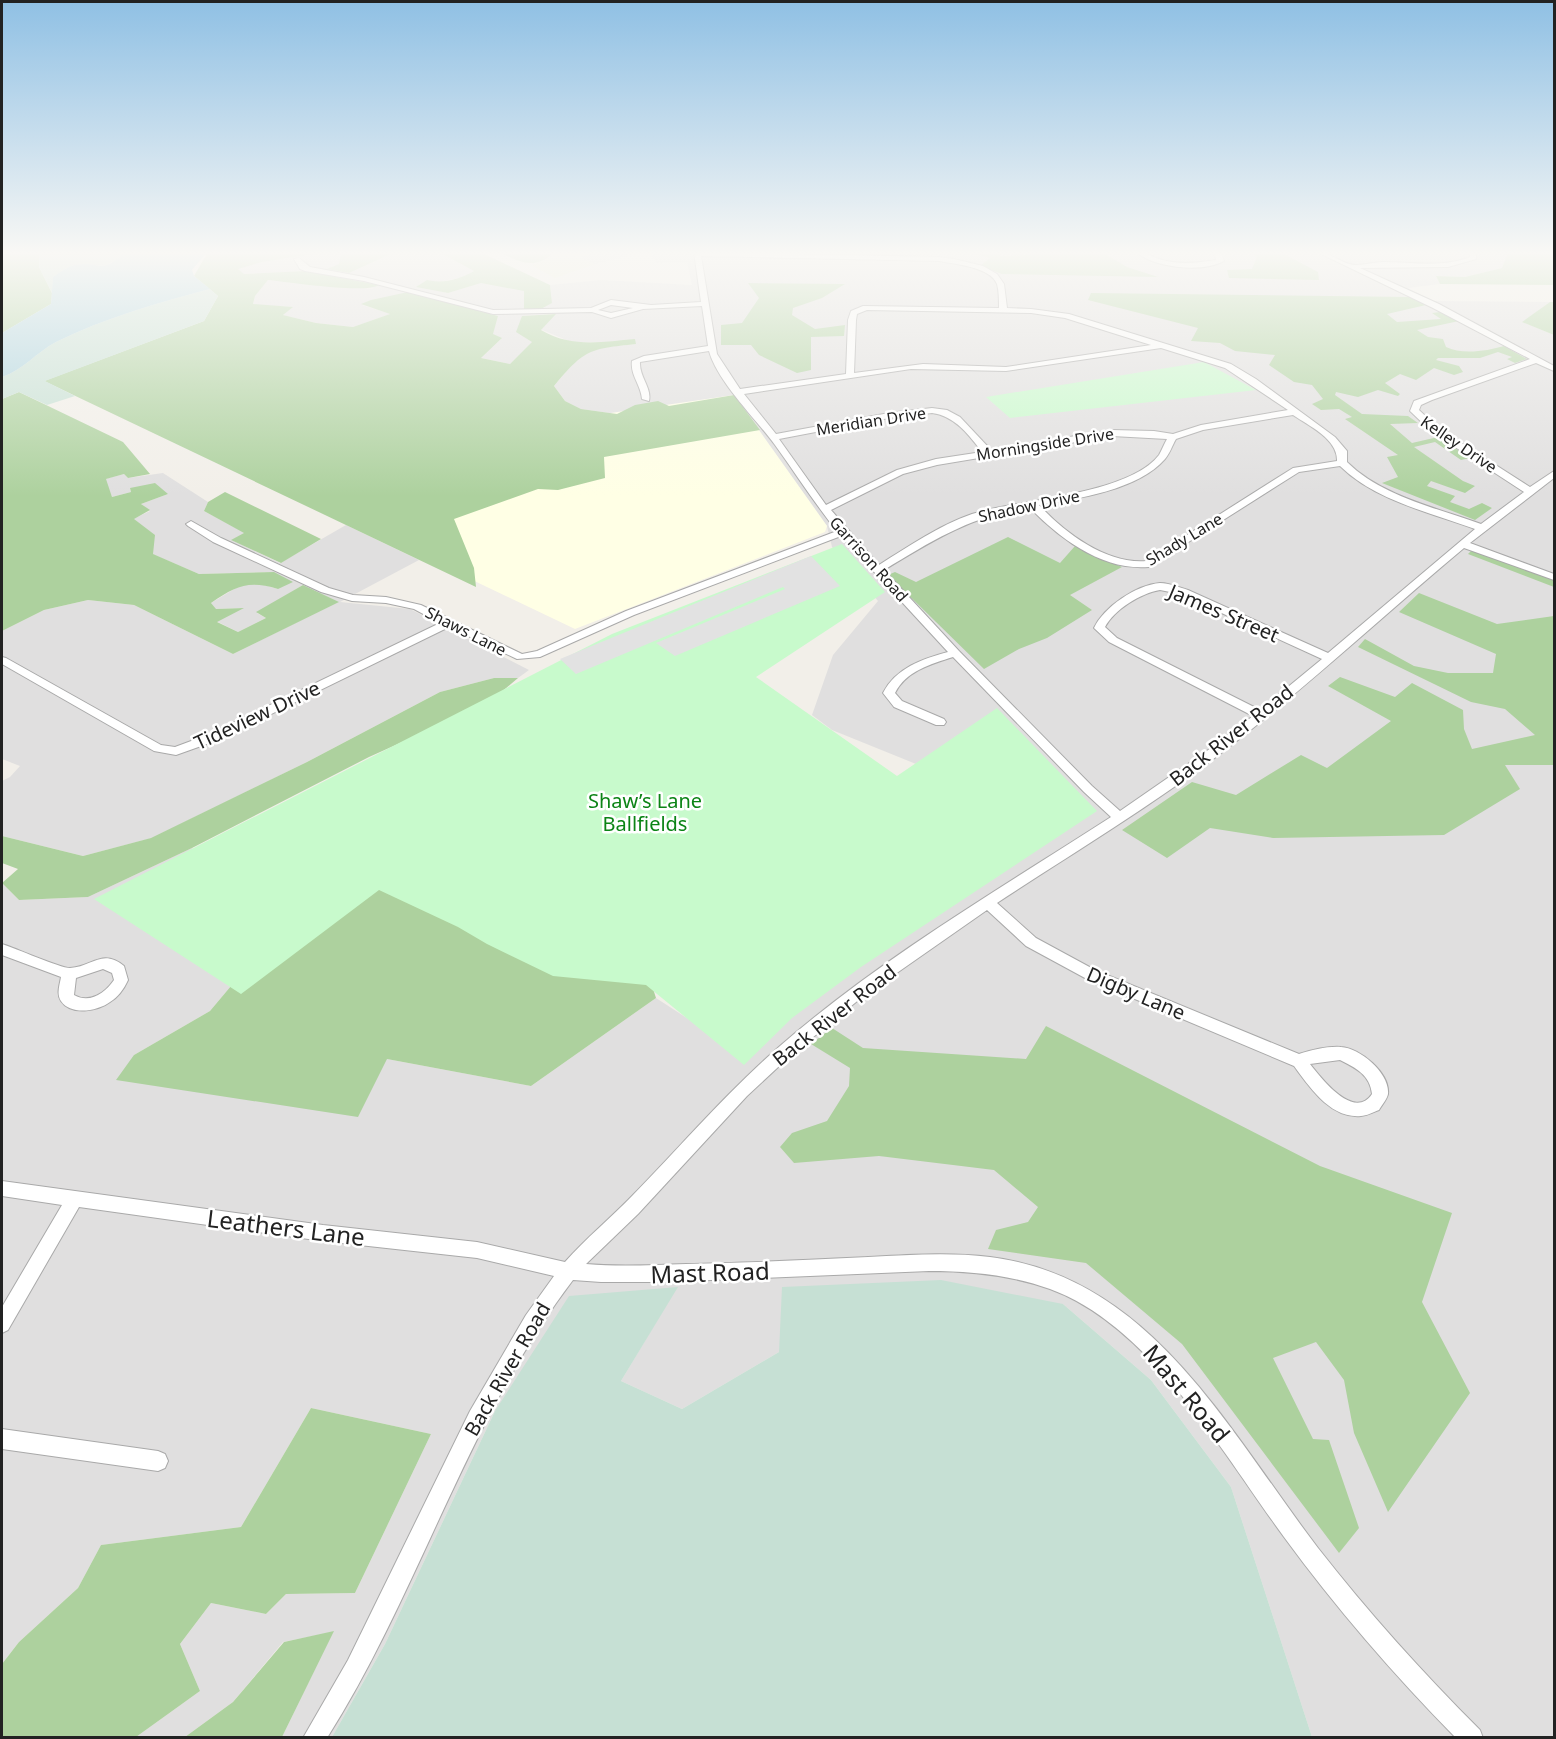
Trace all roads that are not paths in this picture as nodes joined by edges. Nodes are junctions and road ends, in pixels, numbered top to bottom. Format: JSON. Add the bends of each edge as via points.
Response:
{"nodes":[{"id":1,"x":710,"y":333,"type":"edge"},
{"id":2,"x":852,"y":333,"type":"edge"},
{"id":3,"x":1122,"y":333,"type":"edge"},
{"id":4,"x":1487,"y":333,"type":"edge"},
{"id":5,"x":1162,"y":345,"type":"junction"},
{"id":6,"x":712,"y":348,"type":"junction"},
{"id":7,"x":1536,"y":360,"type":"junction"},
{"id":8,"x":1550,"y":363,"type":"edge"},
{"id":9,"x":1554,"y":369,"type":"edge"},
{"id":10,"x":850,"y":375,"type":"junction"},
{"id":11,"x":739,"y":392,"type":"junction"},
{"id":12,"x":646,"y":399,"type":"dead end"},
{"id":13,"x":1294,"y":411,"type":"junction"},
{"id":14,"x":774,"y":436,"type":"junction"},
{"id":15,"x":1173,"y":438,"type":"junction"},
{"id":16,"x":988,"y":453,"type":"junction"},
{"id":17,"x":1342,"y":462,"type":"junction"},
{"id":18,"x":1554,"y":474,"type":"edge"},
{"id":19,"x":1529,"y":491,"type":"junction"},
{"id":20,"x":1032,"y":504,"type":"junction"},
{"id":21,"x":824,"y":510,"type":"junction"},
{"id":22,"x":191,"y":524,"type":"dead end"},
{"id":23,"x":1482,"y":528,"type":"junction"},
{"id":24,"x":843,"y":532,"type":"junction"},
{"id":25,"x":1463,"y":544,"type":"junction"},
{"id":26,"x":877,"y":570,"type":"junction"},
{"id":27,"x":1554,"y":577,"type":"edge"},
{"id":28,"x":450,"y":622,"type":"junction"},
{"id":29,"x":955,"y":653,"type":"junction"},
{"id":30,"x":1329,"y":658,"type":"junction"},
{"id":31,"x":2,"y":660,"type":"edge"},
{"id":32,"x":1261,"y":715,"type":"junction"},
{"id":33,"x":940,"y":722,"type":"dead end"},
{"id":34,"x":1121,"y":817,"type":"junction"},
{"id":35,"x":987,"y":902,"type":"junction"},
{"id":36,"x":2,"y":949,"type":"edge"},
{"id":37,"x":69,"y":974,"type":"dead end"},
{"id":38,"x":1299,"y":1061,"type":"junction"},
{"id":39,"x":2,"y":1189,"type":"edge"},
{"id":40,"x":74,"y":1200,"type":"junction"},
{"id":41,"x":569,"y":1271,"type":"junction"},
{"id":42,"x":2,"y":1324,"type":"edge"},
{"id":43,"x":2,"y":1438,"type":"edge"},
{"id":44,"x":158,"y":1461,"type":"dead end"},
{"id":45,"x":314,"y":1737,"type":"edge"},
{"id":46,"x":1472,"y":1737,"type":"edge"}],
"edges":[{"from":1,"to":6,"type":"street","name":"Garrison Road"},
{"from":2,"to":10,"type":"street"},
{"from":3,"to":5,"type":"street"},
{"from":4,"to":7,"type":"street"},
{"from":5,"to":10,"type":"street","via":[[1006,369],[930,365]]},
{"from":5,"to":13,"type":"street","via":[[1228,366]]},
{"from":6,"to":11,"type":"street","name":"Garrison Road","via":[[717,362]]},
{"from":6,"to":12,"type":"street","via":[[636,361],[635,369],[647,392]]},
{"from":7,"to":8,"type":"street"},
{"from":7,"to":19,"type":"street","name":"Kelley Drive","via":[[1417,403],[1414,411],[1436,430]]},
{"from":8,"to":9,"type":"street"},
{"from":10,"to":11,"type":"street"},
{"from":11,"to":14,"type":"street","name":"Garrison Road"},
{"from":13,"to":15,"type":"street","name":"Morningside Drive","via":[[1201,428]]},
{"from":13,"to":17,"type":"street","via":[[1340,446]]},
{"from":14,"to":16,"type":"street","name":"Meridian Drive","via":[[943,412],[957,419]]},
{"from":14,"to":21,"type":"street","name":"Garrison Road"},
{"from":15,"to":16,"type":"street","name":"Morningside Drive","via":[[1112,432]]},
{"from":15,"to":20,"type":"street","name":"Shadow Drive","via":[[1158,460],[1120,483]]},
{"from":16,"to":21,"type":"street","name":"Morningside Drive","via":[[917,466]]},
{"from":17,"to":20,"type":"street","name":"Shady Lane","via":[[1296,470],[1149,564],[1138,567],[1076,541],[1045,520]]},
{"from":17,"to":23,"type":"street","via":[[1356,476],[1378,487]]},
{"from":18,"to":19,"type":"street","name":"Back River Road"},
{"from":19,"to":23,"type":"street","name":"Back River Road"},
{"from":20,"to":26,"type":"street","name":"Shadow Drive","via":[[961,522]]},
{"from":21,"to":24,"type":"street","name":"Garrison Road"},
{"from":22,"to":28,"type":"street","name":"Shaws Lane","via":[[325,590],[352,598],[403,603]]},
{"from":23,"to":25,"type":"street","name":"Back River Road"},
{"from":24,"to":26,"type":"street","name":"Garrison Road"},
{"from":24,"to":28,"type":"street","name":"Shaws Lane","via":[[630,613],[531,657],[512,654]]},
{"from":25,"to":27,"type":"street"},
{"from":25,"to":30,"type":"street","name":"Back River Road"},
{"from":26,"to":29,"type":"street","name":"Garrison Road"},
{"from":28,"to":31,"type":"street","name":"Tideview Drive","via":[[214,737],[176,751],[158,748]]},
{"from":29,"to":33,"type":"street","via":[[921,665],[896,682],[889,693],[898,704]]},
{"from":29,"to":34,"type":"street","name":"Garrison Road","via":[[1088,789]]},
{"from":30,"to":32,"type":"street","name":"Back River Road"},
{"from":30,"to":32,"type":"street","name":"James Street","via":[[1167,587],[1150,588],[1101,622],[1099,628],[1113,640]]},
{"from":32,"to":34,"type":"street","name":"Back River Road"},
{"from":34,"to":35,"type":"street","name":"Back River Road"},
{"from":35,"to":38,"type":"street","name":"Digby Lane","via":[[1031,942],[1059,959]]},
{"from":35,"to":41,"type":"street","name":"Back River Road","via":[[784,1051]]},
{"from":36,"to":37,"type":"street"},
{"from":38,"to":38,"type":"street","via":[[1328,1053],[1357,1059],[1380,1082],[1377,1104],[1368,1110],[1338,1105],[1309,1079]]},
{"from":39,"to":40,"type":"street","name":"Leathers Lane"},
{"from":40,"to":41,"type":"street","name":"Leathers Lane","via":[[477,1250]]},
{"from":40,"to":42,"type":"street"},
{"from":41,"to":45,"type":"street","name":"Back River Road","via":[[488,1396],[354,1673]]},
{"from":41,"to":46,"type":"street","name":"Mast Road","via":[[646,1274],[942,1263],[1006,1268],[1038,1275],[1069,1288],[1109,1311],[1163,1358],[1196,1396],[1292,1530],[1370,1626]]},
{"from":43,"to":44,"type":"street"}]}
